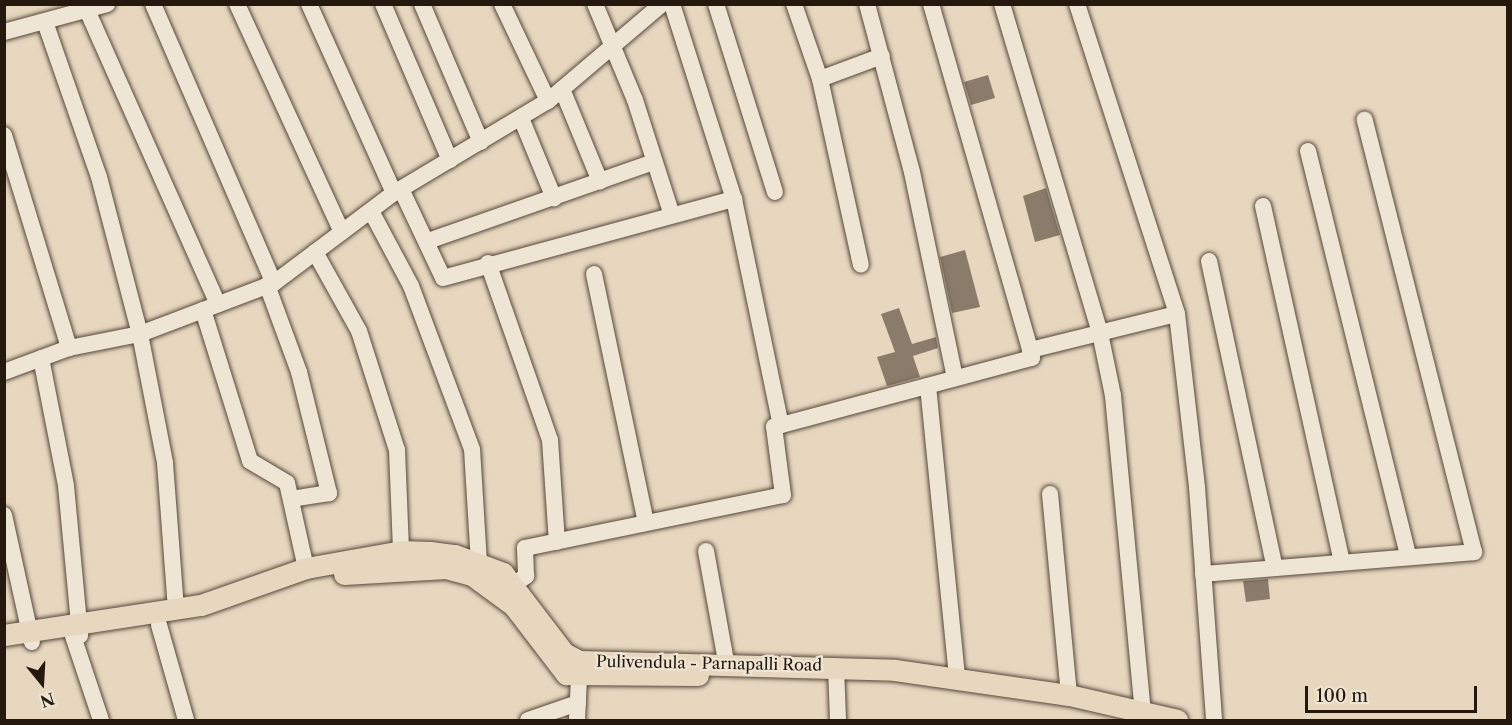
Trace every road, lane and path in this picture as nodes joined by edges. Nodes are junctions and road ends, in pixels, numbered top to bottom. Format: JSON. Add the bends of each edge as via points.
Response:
{"nodes":[{"id":1,"x":107,"y":4,"type":"edge"},
{"id":2,"x":153,"y":4,"type":"edge"},
{"id":3,"x":237,"y":4,"type":"edge"},
{"id":4,"x":309,"y":4,"type":"edge"},
{"id":5,"x":383,"y":4,"type":"edge"},
{"id":6,"x":422,"y":4,"type":"edge"},
{"id":7,"x":502,"y":4,"type":"edge"},
{"id":8,"x":595,"y":4,"type":"edge"},
{"id":9,"x":662,"y":4,"type":"edge"},
{"id":10,"x":672,"y":4,"type":"edge"},
{"id":11,"x":716,"y":4,"type":"edge"},
{"id":12,"x":794,"y":4,"type":"edge"},
{"id":13,"x":867,"y":4,"type":"edge"},
{"id":14,"x":931,"y":4,"type":"edge"},
{"id":15,"x":1002,"y":4,"type":"edge"},
{"id":16,"x":1077,"y":4,"type":"edge"},
{"id":17,"x":87,"y":10,"type":"junction"},
{"id":18,"x":45,"y":22,"type":"junction"},
{"id":19,"x":4,"y":32,"type":"edge"},
{"id":20,"x":614,"y":48,"type":"junction"},
{"id":21,"x":882,"y":56,"type":"junction"},
{"id":22,"x":820,"y":79,"type":"junction"},
{"id":23,"x":562,"y":89,"type":"junction"},
{"id":24,"x":548,"y":101,"type":"junction"},
{"id":25,"x":521,"y":118,"type":"junction"},
{"id":26,"x":1365,"y":120,"type":"dead end"},
{"id":27,"x":4,"y":135,"type":"edge"},
{"id":28,"x":481,"y":142,"type":"junction"},
{"id":29,"x":1308,"y":151,"type":"dead end"},
{"id":30,"x":450,"y":160,"type":"junction"},
{"id":31,"x":654,"y":162,"type":"junction"},
{"id":32,"x":600,"y":181,"type":"junction"},
{"id":33,"x":397,"y":191,"type":"junction"},
{"id":34,"x":775,"y":192,"type":"dead end"},
{"id":35,"x":554,"y":198,"type":"junction"},
{"id":36,"x":734,"y":199,"type":"junction"},
{"id":37,"x":1263,"y":206,"type":"dead end"},
{"id":38,"x":371,"y":211,"type":"junction"},
{"id":39,"x":672,"y":215,"type":"junction"},
{"id":40,"x":342,"y":232,"type":"junction"},
{"id":41,"x":428,"y":240,"type":"junction"},
{"id":42,"x":315,"y":252,"type":"junction"},
{"id":43,"x":1209,"y":261,"type":"dead end"},
{"id":44,"x":488,"y":263,"type":"junction"},
{"id":45,"x":861,"y":265,"type":"dead end"},
{"id":46,"x":594,"y":274,"type":"dead end"},
{"id":47,"x":271,"y":284,"type":"junction"},
{"id":48,"x":211,"y":307,"type":"junction"},
{"id":49,"x":1177,"y":314,"type":"junction"},
{"id":50,"x":1100,"y":333,"type":"junction"},
{"id":51,"x":140,"y":334,"type":"junction"},
{"id":52,"x":69,"y":348,"type":"junction"},
{"id":53,"x":1030,"y":350,"type":"junction"},
{"id":54,"x":41,"y":358,"type":"junction"},
{"id":55,"x":4,"y":372,"type":"edge"},
{"id":56,"x":955,"y":378,"type":"junction"},
{"id":57,"x":928,"y":386,"type":"junction"},
{"id":58,"x":781,"y":425,"type":"junction"},
{"id":59,"x":1050,"y":494,"type":"dead end"},
{"id":60,"x":293,"y":499,"type":"junction"},
{"id":61,"x":4,"y":515,"type":"edge"},
{"id":62,"x":646,"y":523,"type":"junction"},
{"id":63,"x":557,"y":542,"type":"junction"},
{"id":64,"x":401,"y":551,"type":"junction"},
{"id":65,"x":706,"y":551,"type":"dead end"},
{"id":66,"x":1408,"y":556,"type":"junction"},
{"id":67,"x":479,"y":562,"type":"junction"},
{"id":68,"x":1342,"y":562,"type":"junction"},
{"id":69,"x":306,"y":568,"type":"junction"},
{"id":70,"x":1275,"y":568,"type":"junction"},
{"id":71,"x":1203,"y":574,"type":"junction"},
{"id":72,"x":515,"y":584,"type":"junction"},
{"id":73,"x":176,"y":609,"type":"junction"},
{"id":74,"x":159,"y":624,"type":"junction"},
{"id":75,"x":78,"y":632,"type":"junction"},
{"id":76,"x":4,"y":635,"type":"edge"},
{"id":77,"x":31,"y":637,"type":"junction"},
{"id":78,"x":4,"y":646,"type":"edge"},
{"id":79,"x":726,"y":661,"type":"junction"},
{"id":80,"x":579,"y":669,"type":"junction"},
{"id":81,"x":836,"y":673,"type":"junction"},
{"id":82,"x":957,"y":678,"type":"junction"},
{"id":83,"x":1069,"y":695,"type":"junction"},
{"id":84,"x":578,"y":703,"type":"junction"},
{"id":85,"x":1143,"y":713,"type":"junction"},
{"id":86,"x":100,"y":720,"type":"edge"},
{"id":87,"x":186,"y":720,"type":"edge"},
{"id":88,"x":528,"y":720,"type":"edge"},
{"id":89,"x":577,"y":720,"type":"edge"},
{"id":90,"x":838,"y":720,"type":"edge"},
{"id":91,"x":1112,"y":720,"type":"edge"},
{"id":92,"x":1177,"y":720,"type":"edge"},
{"id":93,"x":1214,"y":720,"type":"edge"}],
"edges":[{"from":1,"to":17,"type":"street"},
{"from":2,"to":47,"type":"street"},
{"from":3,"to":40,"type":"street"},
{"from":4,"to":33,"type":"street"},
{"from":5,"to":30,"type":"street"},
{"from":6,"to":28,"type":"street"},
{"from":7,"to":24,"type":"street"},
{"from":8,"to":20,"type":"street"},
{"from":9,"to":20,"type":"street"},
{"from":10,"to":36,"type":"street"},
{"from":11,"to":34,"type":"street"},
{"from":12,"to":22,"type":"street"},
{"from":13,"to":21,"type":"street"},
{"from":14,"to":53,"type":"street"},
{"from":15,"to":50,"type":"street"},
{"from":16,"to":49,"type":"street"},
{"from":17,"to":18,"type":"street"},
{"from":17,"to":48,"type":"street"},
{"from":18,"to":19,"type":"street"},
{"from":18,"to":51,"type":"street","via":[[99,177]]},
{"from":20,"to":23,"type":"street"},
{"from":20,"to":31,"type":"street"},
{"from":21,"to":22,"type":"street"},
{"from":21,"to":56,"type":"street"},
{"from":22,"to":45,"type":"street"},
{"from":23,"to":24,"type":"street"},
{"from":23,"to":32,"type":"street"},
{"from":24,"to":25,"type":"street"},
{"from":25,"to":28,"type":"street"},
{"from":25,"to":35,"type":"street"},
{"from":26,"to":66,"type":"street","via":[[1474,552]]},
{"from":27,"to":52,"type":"street"},
{"from":28,"to":30,"type":"street"},
{"from":29,"to":66,"type":"street"},
{"from":30,"to":33,"type":"street"},
{"from":31,"to":32,"type":"street"},
{"from":31,"to":39,"type":"street"},
{"from":32,"to":35,"type":"street"},
{"from":33,"to":38,"type":"street"},
{"from":33,"to":41,"type":"street"},
{"from":35,"to":41,"type":"street"},
{"from":36,"to":39,"type":"street"},
{"from":36,"to":58,"type":"street"},
{"from":37,"to":68,"type":"street"},
{"from":38,"to":40,"type":"street"},
{"from":38,"to":67,"type":"street","via":[[411,286],[472,449]]},
{"from":39,"to":44,"type":"street"},
{"from":40,"to":42,"type":"street"},
{"from":41,"to":44,"type":"street","via":[[443,278]]},
{"from":42,"to":47,"type":"street"},
{"from":42,"to":64,"type":"street","via":[[358,331],[397,450]]},
{"from":43,"to":70,"type":"street"},
{"from":44,"to":63,"type":"street","via":[[550,440]]},
{"from":46,"to":62,"type":"street"},
{"from":47,"to":48,"type":"street"},
{"from":47,"to":60,"type":"street","via":[[299,372],[329,493]]},
{"from":48,"to":51,"type":"street"},
{"from":48,"to":60,"type":"street","via":[[250,461],[281,476]]},
{"from":49,"to":50,"type":"street"},
{"from":49,"to":71,"type":"street"},
{"from":50,"to":53,"type":"street"},
{"from":50,"to":85,"type":"street","via":[[1113,396]]},
{"from":51,"to":52,"type":"street"},
{"from":51,"to":73,"type":"street","via":[[165,463]]},
{"from":52,"to":54,"type":"street"},
{"from":53,"to":56,"type":"street","via":[[1032,358]]},
{"from":54,"to":55,"type":"street"},
{"from":54,"to":75,"type":"street","via":[[66,486]]},
{"from":56,"to":57,"type":"street"},
{"from":57,"to":58,"type":"street"},
{"from":57,"to":82,"type":"street"},
{"from":58,"to":62,"type":"street","via":[[774,428],[783,495]]},
{"from":59,"to":83,"type":"street"},
{"from":60,"to":69,"type":"street"},
{"from":61,"to":77,"type":"street"},
{"from":62,"to":63,"type":"street"},
{"from":63,"to":72,"type":"street","via":[[525,548],[526,576]]},
{"from":64,"to":67,"type":"main road","name":"Pulivendula - Parnapalli Road"},
{"from":64,"to":69,"type":"main road","name":"Pulivendula - Parnapalli Road"},
{"from":65,"to":79,"type":"street"},
{"from":66,"to":68,"type":"street"},
{"from":67,"to":72,"type":"main road","name":"Pulivendula - Parnapalli Road"},
{"from":68,"to":70,"type":"street"},
{"from":69,"to":73,"type":"main road","name":"Pulivendula - Parnapalli Road"},
{"from":70,"to":71,"type":"street"},
{"from":71,"to":93,"type":"street"},
{"from":72,"to":80,"type":"main road","name":"Pulivendula - Parnapalli Road"},
{"from":73,"to":75,"type":"main road","name":"Pulivendula - Parnapalli Road"},
{"from":74,"to":75,"type":"main road","name":"Pulivendula - Parnapalli Road"},
{"from":74,"to":80,"type":"main road","name":"Pulivendula - Parnapalli Road","via":[[217,614],[353,572],[446,568],[497,590],[556,668]]},
{"from":74,"to":87,"type":"street"},
{"from":75,"to":77,"type":"main road","name":"Pulivendula - Parnapalli Road"},
{"from":75,"to":86,"type":"street"},
{"from":76,"to":77,"type":"main road","name":"Pulivendula - Parnapalli Road"},
{"from":77,"to":78,"type":"main road","name":"Pulivendula - Parnapalli Road"},
{"from":79,"to":80,"type":"main road","name":"Pulivendula - Parnapalli Road"},
{"from":79,"to":81,"type":"main road","name":"Pulivendula - Parnapalli Road"},
{"from":80,"to":81,"type":"main road","name":"Pulivendula - Parnapalli Road"},
{"from":80,"to":84,"type":"street"},
{"from":81,"to":82,"type":"main road","name":"Pulivendula - Parnapalli Road"},
{"from":81,"to":90,"type":"street"},
{"from":81,"to":91,"type":"main road","name":"Pulivendula - Parnapalli Road","via":[[1009,699]]},
{"from":82,"to":83,"type":"main road","name":"Pulivendula - Parnapalli Road"},
{"from":83,"to":85,"type":"main road","name":"Pulivendula - Parnapalli Road"},
{"from":84,"to":88,"type":"street"},
{"from":84,"to":89,"type":"street"},
{"from":85,"to":92,"type":"main road","name":"Pulivendula - Parnapalli Road"}]}
